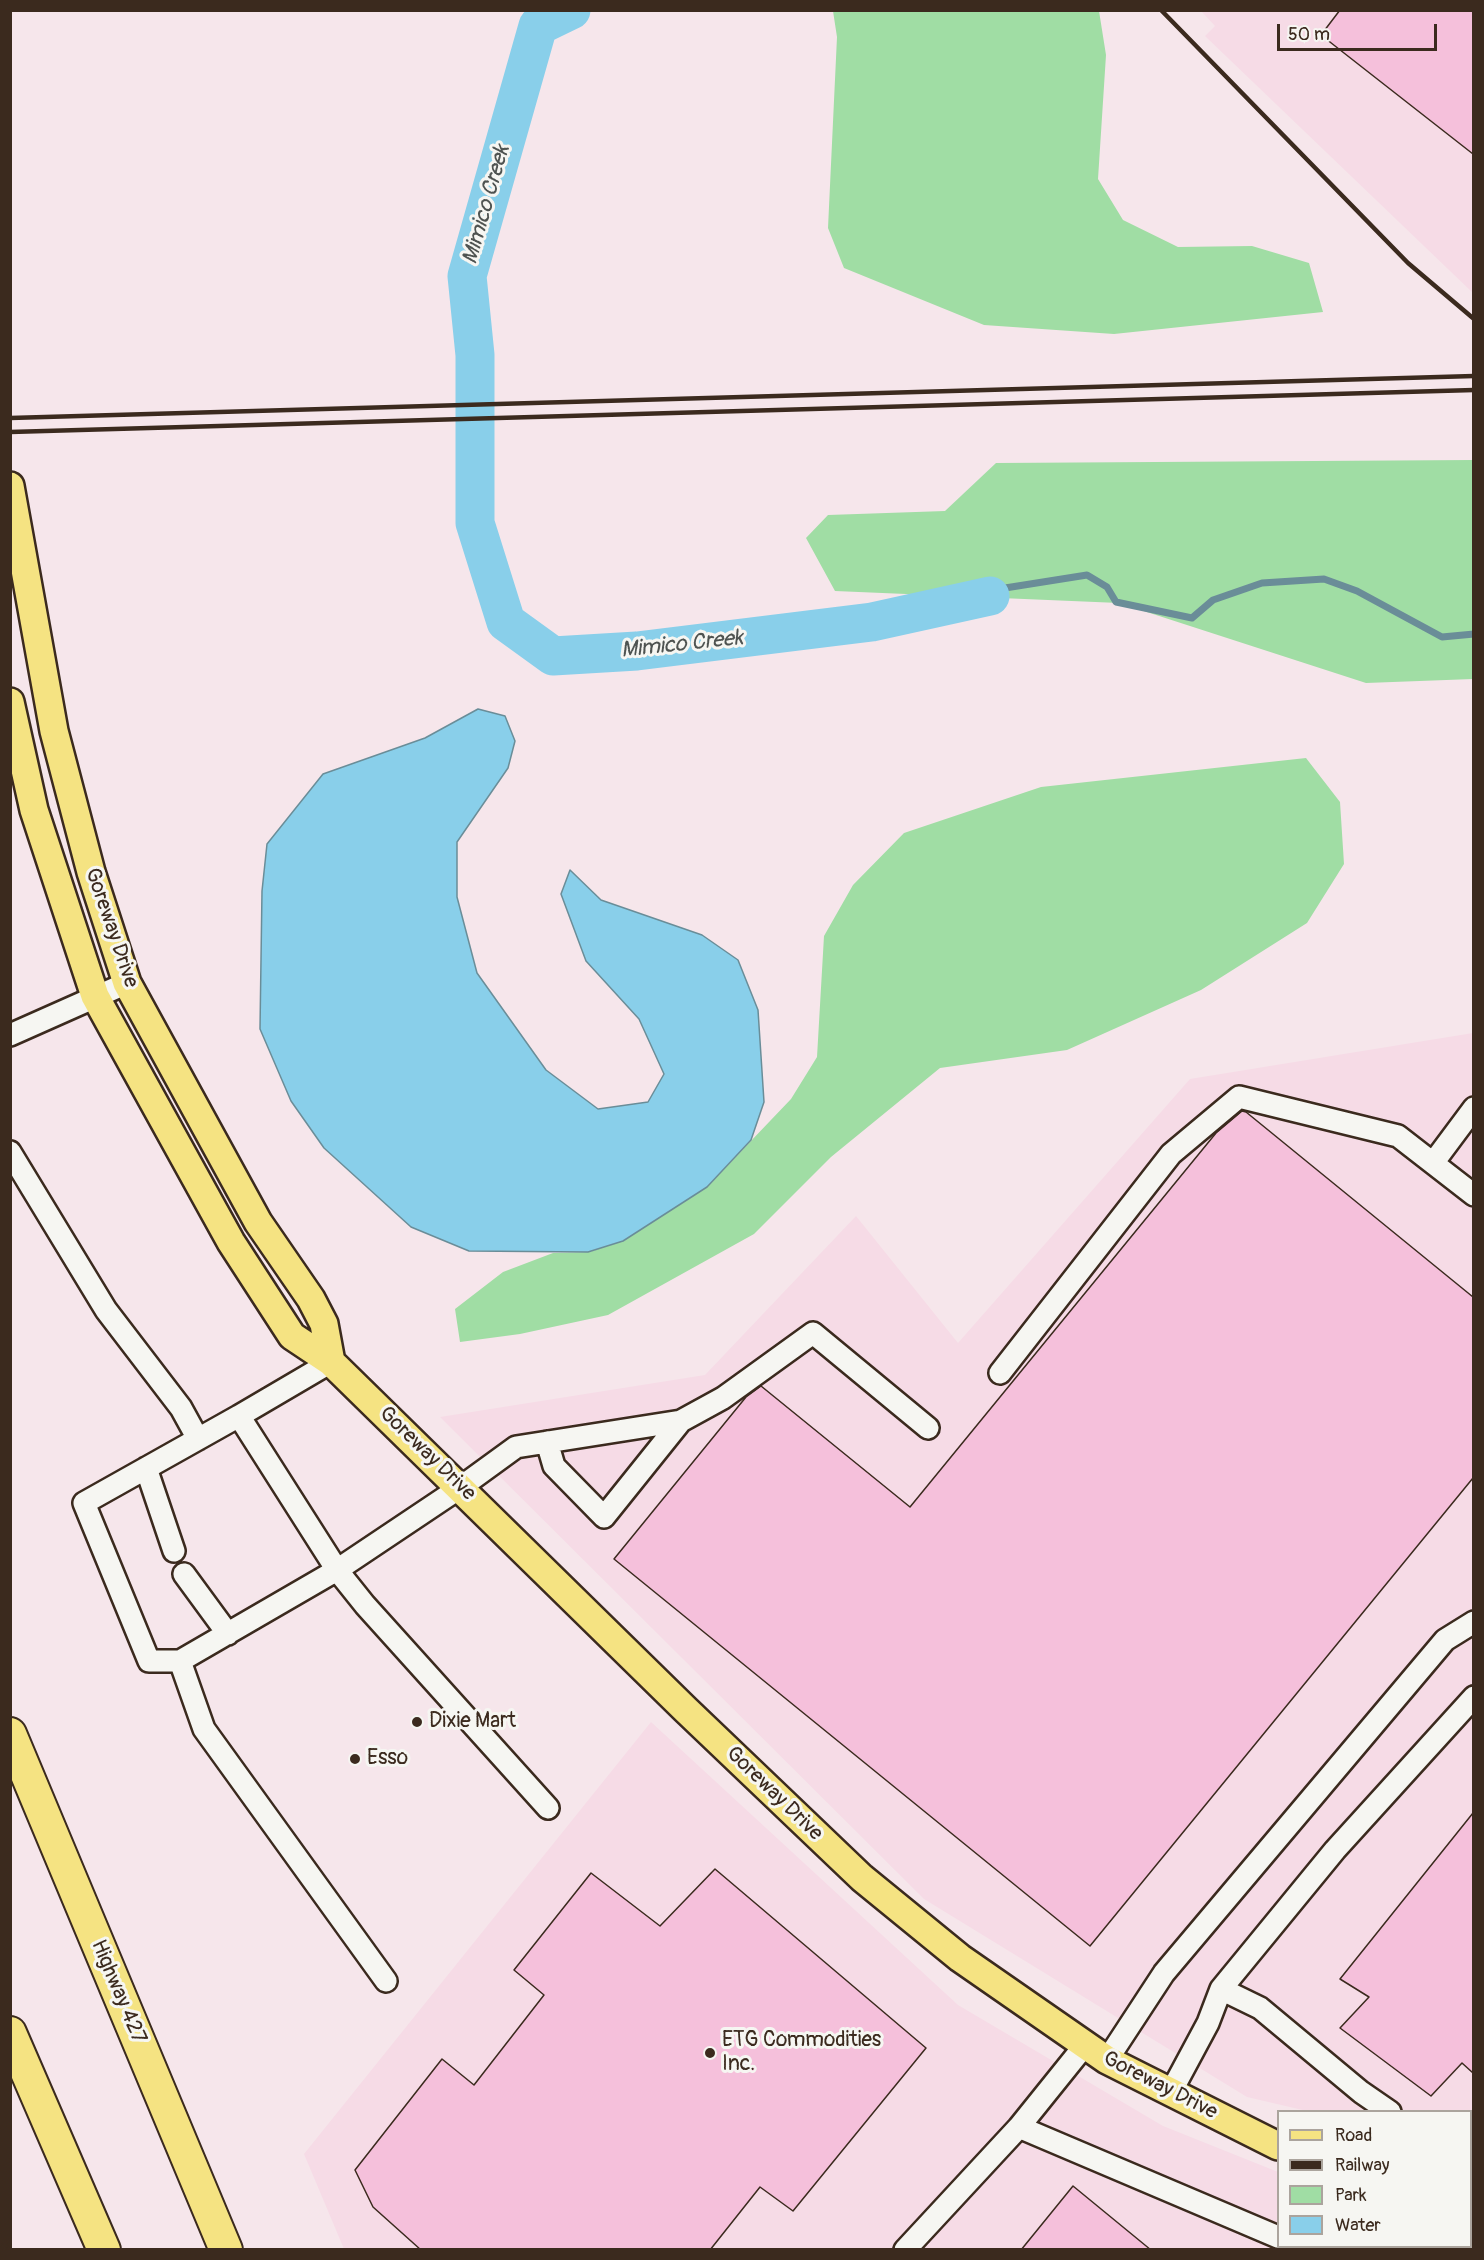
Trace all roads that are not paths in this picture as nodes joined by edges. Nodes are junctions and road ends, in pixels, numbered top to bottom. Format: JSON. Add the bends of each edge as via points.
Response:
{"nodes":[{"id":1,"x":10,"y":486,"type":"edge"},
{"id":2,"x":10,"y":702,"type":"edge"},
{"id":3,"x":127,"y":982,"type":"junction"},
{"id":4,"x":96,"y":996,"type":"junction"},
{"id":5,"x":10,"y":1035,"type":"edge"},
{"id":6,"x":1473,"y":1108,"type":"edge"},
{"id":7,"x":10,"y":1152,"type":"edge"},
{"id":8,"x":1433,"y":1163,"type":"junction"},
{"id":9,"x":1473,"y":1195,"type":"edge"},
{"id":10,"x":331,"y":1362,"type":"junction"},
{"id":11,"x":1000,"y":1372,"type":"dead end"},
{"id":12,"x":239,"y":1416,"type":"junction"},
{"id":13,"x":681,"y":1421,"type":"junction"},
{"id":14,"x":928,"y":1428,"type":"dead end"},
{"id":15,"x":198,"y":1439,"type":"junction"},
{"id":16,"x":548,"y":1442,"type":"junction"},
{"id":17,"x":146,"y":1468,"type":"junction"},
{"id":18,"x":461,"y":1487,"type":"junction"},
{"id":19,"x":174,"y":1551,"type":"dead end"},
{"id":20,"x":337,"y":1570,"type":"junction"},
{"id":21,"x":184,"y":1574,"type":"dead end"},
{"id":22,"x":1473,"y":1622,"type":"edge"},
{"id":23,"x":228,"y":1634,"type":"junction"},
{"id":24,"x":180,"y":1661,"type":"junction"},
{"id":25,"x":1473,"y":1697,"type":"edge"},
{"id":26,"x":10,"y":1734,"type":"edge"},
{"id":27,"x":549,"y":1808,"type":"dead end"},
{"id":28,"x":386,"y":1981,"type":"dead end"},
{"id":29,"x":1221,"y":1989,"type":"junction"},
{"id":30,"x":10,"y":2033,"type":"edge"},
{"id":31,"x":1096,"y":2052,"type":"junction"},
{"id":32,"x":1171,"y":2092,"type":"junction"},
{"id":33,"x":1387,"y":2110,"type":"edge"},
{"id":34,"x":1019,"y":2127,"type":"junction"},
{"id":35,"x":1277,"y":2145,"type":"edge"},
{"id":36,"x":1277,"y":2236,"type":"edge"},
{"id":37,"x":104,"y":2250,"type":"edge"},
{"id":38,"x":226,"y":2250,"type":"edge"},
{"id":39,"x":905,"y":2250,"type":"edge"}],
"edges":[{"from":1,"to":3,"type":"main road","name":"Goreway Drive","via":[[54,731],[91,872]]},
{"from":2,"to":4,"type":"main road","name":"Goreway Drive","via":[[34,810]]},
{"from":3,"to":4,"type":"street"},
{"from":3,"to":10,"type":"main road","name":"Goreway Drive","via":[[258,1222],[315,1307],[324,1324]]},
{"from":4,"to":5,"type":"street"},
{"from":4,"to":10,"type":"main road","name":"Goreway Drive","via":[[231,1242],[292,1335]]},
{"from":6,"to":8,"type":"street"},
{"from":7,"to":15,"type":"street","via":[[106,1310],[181,1408]]},
{"from":8,"to":9,"type":"street"},
{"from":8,"to":11,"type":"street","via":[[1398,1136],[1239,1097],[1171,1154]]},
{"from":10,"to":12,"type":"street"},
{"from":10,"to":18,"type":"main road","name":"Goreway Drive"},
{"from":12,"to":15,"type":"street"},
{"from":12,"to":20,"type":"street"},
{"from":13,"to":14,"type":"street","via":[[723,1398],[813,1333]]},
{"from":13,"to":16,"type":"street"},
{"from":13,"to":16,"type":"street","via":[[604,1517],[554,1466]]},
{"from":15,"to":17,"type":"street"},
{"from":16,"to":18,"type":"street","via":[[516,1447]]},
{"from":17,"to":19,"type":"street"},
{"from":17,"to":24,"type":"street","via":[[84,1503],[149,1661]]},
{"from":18,"to":20,"type":"street"},
{"from":18,"to":31,"type":"main road","name":"Goreway Drive","via":[[862,1878],[960,1958]]},
{"from":20,"to":23,"type":"street"},
{"from":20,"to":27,"type":"street"},
{"from":21,"to":23,"type":"street"},
{"from":22,"to":31,"type":"street","via":[[1445,1640]]},
{"from":23,"to":24,"type":"street"},
{"from":24,"to":28,"type":"street","via":[[204,1729]]},
{"from":25,"to":29,"type":"street","via":[[1335,1850]]},
{"from":26,"to":38,"type":"highway","name":"Highway 427"},
{"from":29,"to":32,"type":"street","via":[[1208,2023]]},
{"from":29,"to":33,"type":"street","via":[[1260,2008]]},
{"from":30,"to":37,"type":"highway"},
{"from":31,"to":32,"type":"main road","name":"Goreway Drive"},
{"from":31,"to":34,"type":"street"},
{"from":32,"to":35,"type":"main road","name":"Goreway Drive"},
{"from":34,"to":36,"type":"street"},
{"from":34,"to":39,"type":"street"}]}
